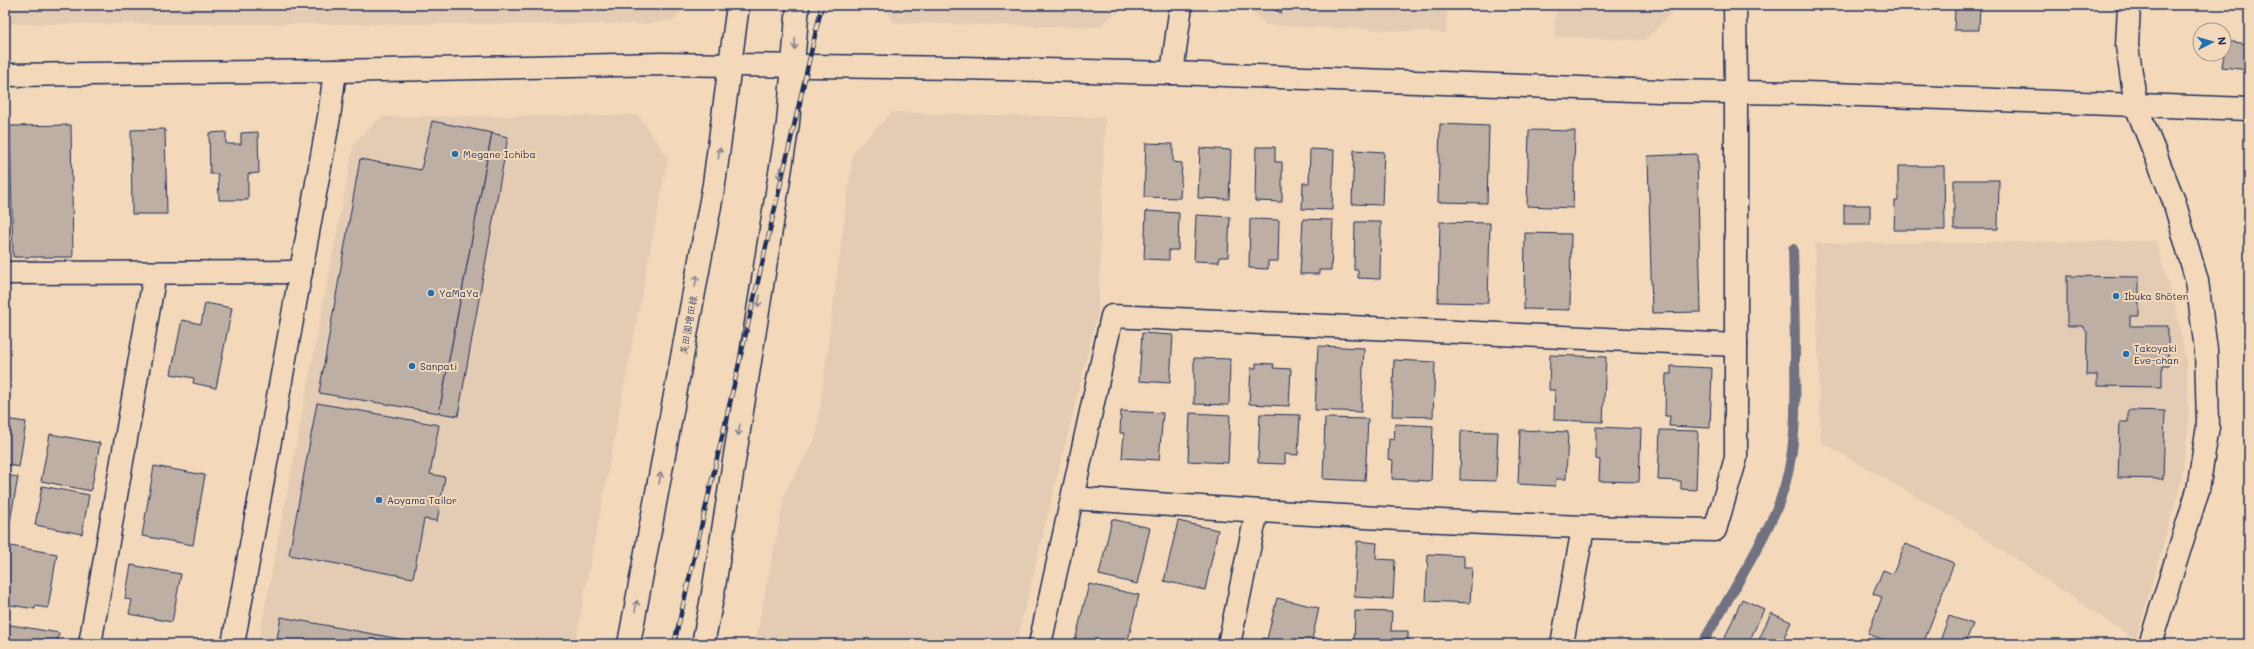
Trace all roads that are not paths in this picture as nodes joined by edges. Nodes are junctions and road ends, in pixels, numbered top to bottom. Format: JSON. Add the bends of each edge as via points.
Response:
{"nodes":[{"id":1,"x":738,"y":5,"type":"edge"},
{"id":2,"x":798,"y":5,"type":"edge"},
{"id":3,"x":1181,"y":5,"type":"edge"},
{"id":4,"x":1735,"y":5,"type":"edge"},
{"id":5,"x":2129,"y":5,"type":"edge"},
{"id":6,"x":731,"y":65,"type":"junction"},
{"id":7,"x":794,"y":66,"type":"junction"},
{"id":8,"x":334,"y":71,"type":"junction"},
{"id":9,"x":1172,"y":73,"type":"junction"},
{"id":10,"x":5,"y":75,"type":"edge"},
{"id":11,"x":1736,"y":92,"type":"junction"},
{"id":12,"x":2136,"y":106,"type":"junction"},
{"id":13,"x":2249,"y":109,"type":"edge"},
{"id":14,"x":301,"y":272,"type":"junction"},
{"id":15,"x":5,"y":273,"type":"edge"},
{"id":16,"x":155,"y":273,"type":"junction"},
{"id":17,"x":1736,"y":345,"type":"junction"},
{"id":18,"x":1073,"y":498,"type":"junction"},
{"id":19,"x":1257,"y":512,"type":"junction"},
{"id":20,"x":1583,"y":528,"type":"junction"},
{"id":21,"x":90,"y":644,"type":"edge"},
{"id":22,"x":233,"y":644,"type":"edge"},
{"id":23,"x":629,"y":644,"type":"edge"},
{"id":24,"x":703,"y":644,"type":"edge"},
{"id":25,"x":1040,"y":644,"type":"edge"},
{"id":26,"x":1229,"y":644,"type":"edge"},
{"id":27,"x":1562,"y":644,"type":"edge"},
{"id":28,"x":2150,"y":644,"type":"edge"}],
"edges":[{"from":1,"to":6,"type":"street","name":"美田園増田線"},
{"from":2,"to":7,"type":"street","one_way":true},
{"from":3,"to":9,"type":"street"},
{"from":4,"to":11,"type":"street"},
{"from":5,"to":12,"type":"street","via":[[2127,46]]},
{"from":6,"to":7,"type":"street"},
{"from":6,"to":8,"type":"street","via":[[662,64]]},
{"from":23,"to":6,"type":"street","name":"美田園増田線","one_way":true,"via":[[714,184]]},
{"from":7,"to":9,"type":"street"},
{"from":7,"to":24,"type":"street","one_way":true,"via":[[788,123],[715,586]]},
{"from":8,"to":10,"type":"street"},
{"from":8,"to":14,"type":"street","via":[[329,117]]},
{"from":9,"to":11,"type":"street"},
{"from":11,"to":12,"type":"street"},
{"from":11,"to":17,"type":"street"},
{"from":12,"to":13,"type":"street"},
{"from":12,"to":28,"type":"street","via":[[2174,201],[2197,281],[2206,350],[2208,426],[2198,490]]},
{"from":14,"to":16,"type":"street"},
{"from":14,"to":22,"type":"street"},
{"from":15,"to":16,"type":"street"},
{"from":16,"to":21,"type":"street"},
{"from":17,"to":18,"type":"street","via":[[1112,316]]},
{"from":17,"to":20,"type":"street","via":[[1736,458],[1715,530]]},
{"from":18,"to":19,"type":"street"},
{"from":18,"to":25,"type":"street"},
{"from":19,"to":20,"type":"street"},
{"from":19,"to":26,"type":"street"},
{"from":20,"to":27,"type":"street"}]}
